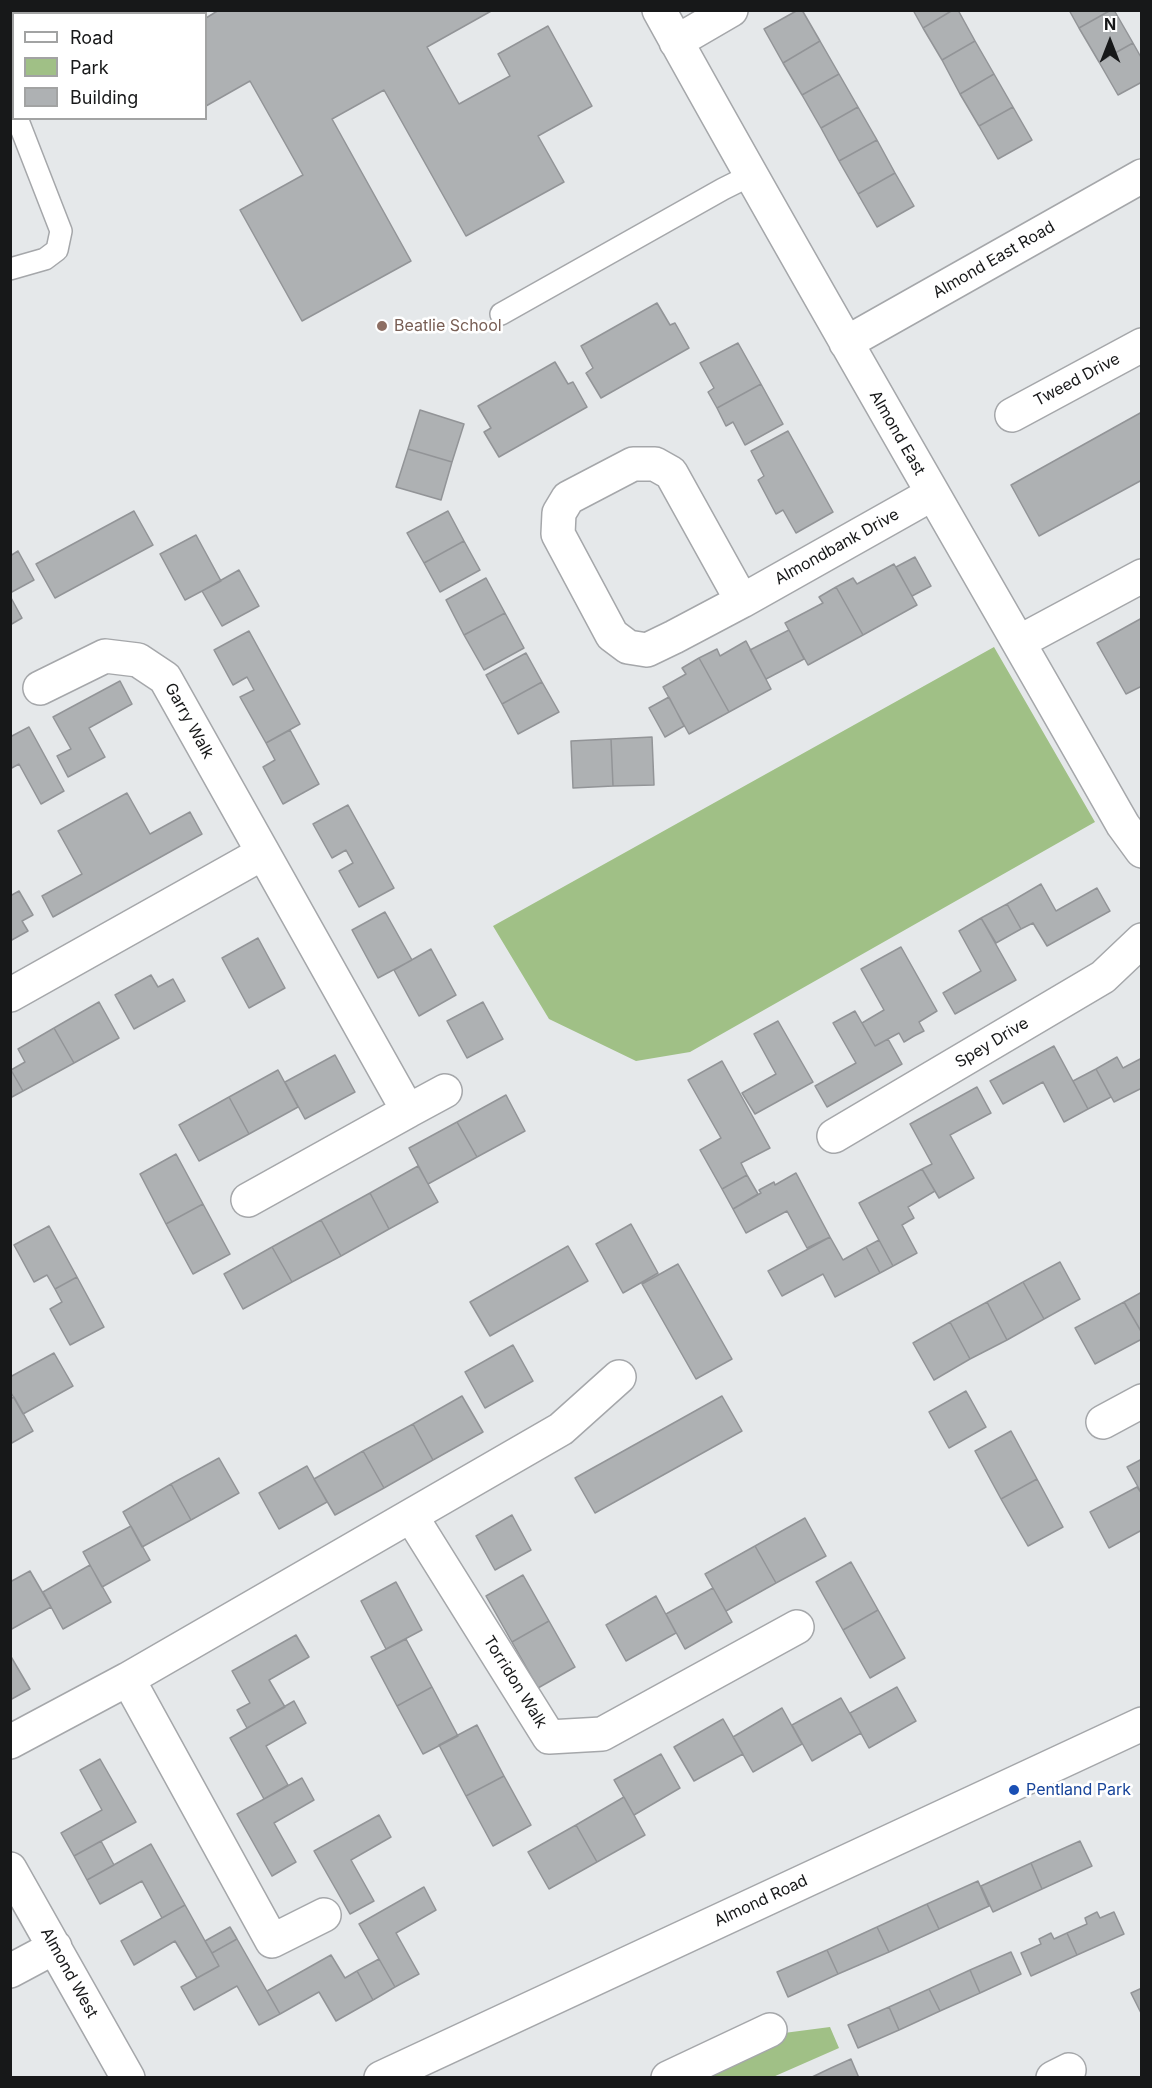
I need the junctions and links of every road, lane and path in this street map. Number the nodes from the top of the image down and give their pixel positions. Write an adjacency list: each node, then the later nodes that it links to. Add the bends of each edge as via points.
1 (659, 10): 3 (street, Almond East)
2 (731, 10): 3 (street)
3 (676, 42): 5 (street, Almond East)
4 (18, 120): 7 (lane, via 61,231 57,250 45,259)
5 (751, 175): 8 (lane); 9 (street, Almond East)
6 (1142, 176): 9 (street, Almond East Road)
7 (10, 269)
8 (501, 314)
9 (846, 343): 12 (street, Almond East)
10 (1142, 345): 11 (street, Tweed Drive)
11 (1012, 416)
12 (932, 494): 14 (street, Almondbank Drive); 15 (street, Almond East)
13 (1142, 576): 15 (street)
14 (742, 601): 14 (street, Almondbank Drive, via 646,650 628,647 612,635 558,534 559,513 568,498 633,464 655,464 671,473)
15 (1019, 642): 17 (street, Almond East, via 1123,825)
16 (40, 688): 18 (street, Garry Walk, via 105,656 138,660 165,678)
17 (1142, 851)
18 (263, 853): 20 (street); 22 (street, Garry Walk)
19 (1142, 940): 23 (street, Spey Drive, via 1103,977)
20 (10, 995)
21 (445, 1091): 22 (street)
22 (408, 1112): 24 (street)
23 (834, 1136)
24 (249, 1200)
25 (620, 1377): 28 (street, via 561,1429)
26 (1142, 1401): 27 (street)
27 (1103, 1422)
28 (411, 1516): 29 (street, Torridon Walk, via 549,1737 602,1734); 30 (street)
29 (797, 1627)
30 (128, 1679): 32 (street); 34 (street, via 272,1941)
31 (1142, 1724): 40 (street, Almond Road)
32 (10, 1742)
33 (10, 1869): 35 (street, Almond West)
34 (324, 1915)
35 (55, 1947): 36 (street); 39 (street, Almond West)
36 (10, 1971)
37 (770, 2030): 38 (street)
38 (678, 2075)
39 (128, 2078)
40 (381, 2078)

